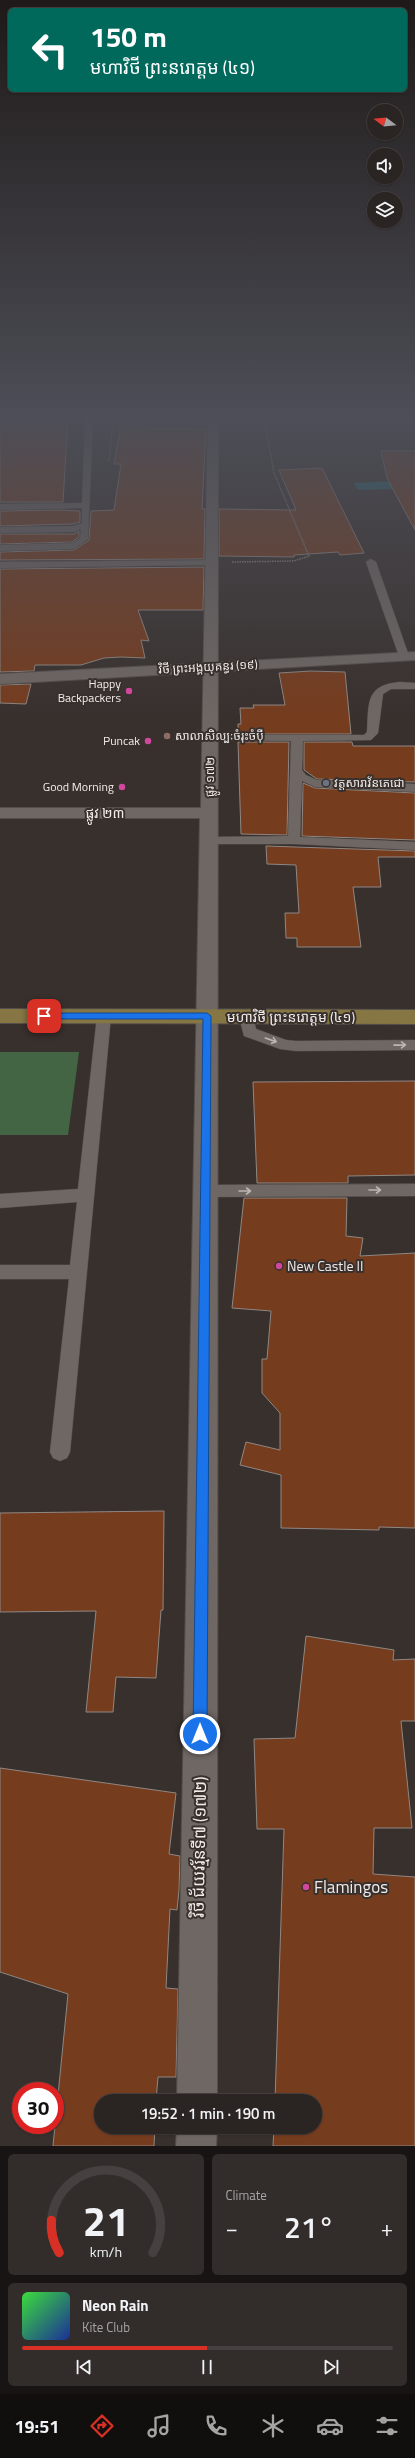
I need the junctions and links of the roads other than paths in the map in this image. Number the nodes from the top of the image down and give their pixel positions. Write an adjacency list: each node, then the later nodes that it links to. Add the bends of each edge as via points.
1 (86, 518): 3 (lane)
2 (213, 518): 6 (street, ផ្លូវ ១៧២)
3 (86, 524): 4 (lane, via 74,529); 5 (lane, via 84,539 74,546)
4 (0, 530)
5 (0, 548)
6 (212, 562): 8 (lane); 10 (street, ផ្លូវ ១៧២)
7 (371, 562): 9 (lane)
8 (0, 565)
9 (410, 656): 10 (street, វិថី ព្រះអង្គយុគន្ធរ (១៩))
10 (211, 667): 11 (street, វិថី ព្រះអង្គយុគន្ធរ (១៩)); 13 (street, ផ្លូវ ១៧២)
11 (0, 679)
12 (415, 686): 14 (lane, via 397,684 382,687 376,693 372,733 367,738)
13 (210, 737): 14 (lane); 18 (street, ផ្លូវ ១៧២)
14 (297, 738): 15 (lane)
15 (296, 770): 16 (lane, via 302,777 315,783); 19 (lane)
16 (415, 788)
17 (0, 813): 18 (street, ផ្លូវ ២៣)
18 (209, 813): 20 (street, ផ្លូវ ១៧២)
19 (294, 840): 20 (lane); 21 (lane)
20 (208, 841): 24 (street, ផ្លូវ ១៧២)
21 (415, 846)
22 (0, 1016): 23 (main road, មហាវិថី ព្រះនរោត្តម (៤១))
23 (104, 1016): 24 (main road, មហាវិថី ព្រះនរោត្តម (៤១)); 30 (lane)
24 (207, 1016): 25 (main road, មហាវិថី ព្រះនរោត្តម (៤១)); 29 (street, វិថី ជ័យវរ្ម័នទី៧ (១៧២))
25 (246, 1017): 26 (main road, មហាវិថី ព្រះនរោត្តម (៤១)); 27 (lane, one-way to 27, via 249,1032 286,1045)
26 (415, 1017)
27 (415, 1045)
28 (415, 1190): 29 (lane, one-way to 28)
29 (206, 1191): 35 (street, វិថី ជ័យវរ្ម័នទី៧ (១៧២))
30 (84, 1195): 31 (lane); 33 (lane)
31 (0, 1201)
32 (0, 1272): 33 (lane)
33 (77, 1272): 34 (lane)
34 (60, 1452)
35 (197, 2094)
36 (196, 2134): 37 (street)
37 (196, 2146)

